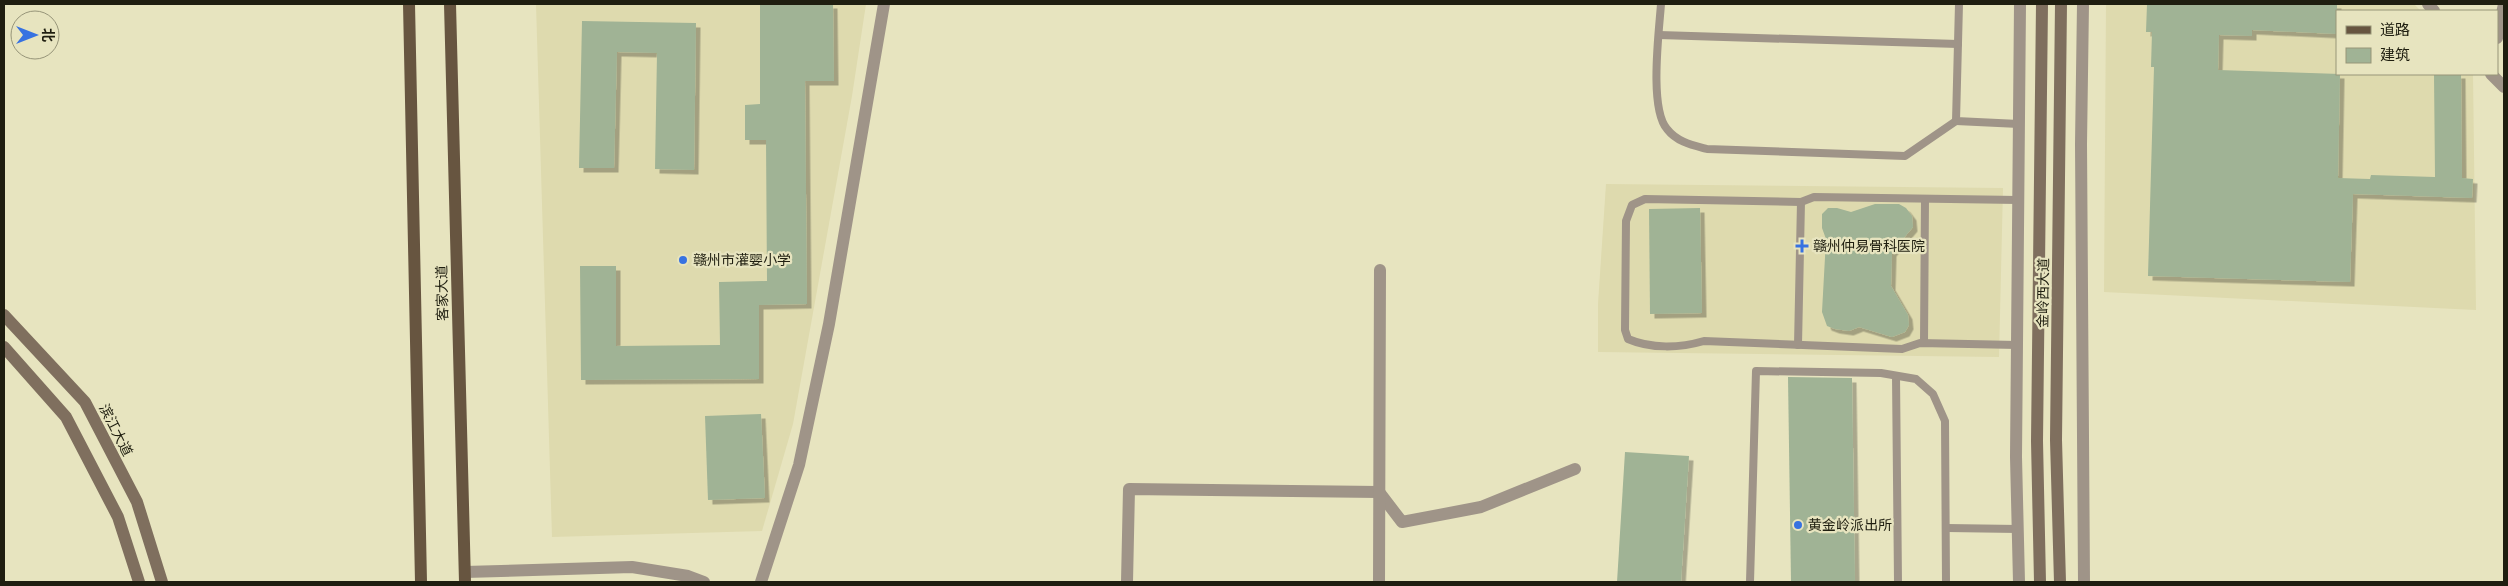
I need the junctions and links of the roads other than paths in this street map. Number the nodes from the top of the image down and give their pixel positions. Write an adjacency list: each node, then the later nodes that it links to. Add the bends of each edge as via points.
1 (409, 4): 35 (main road, 客家大道)
2 (450, 4): 32 (main road, 客家大道)
3 (884, 4): 37 (street, via 819,371 799,465)
4 (1661, 4): 12 (lane)
5 (1960, 4): 13 (lane)
6 (2020, 4): 17 (street)
7 (2042, 4): 44 (main road, 金岭西大道, via 2037,441)
8 (2061, 4): 45 (main road, 金岭西大道, via 2056,440)
9 (2083, 4): 46 (street)
10 (2504, 4): 11 (street)
11 (2498, 33)
12 (1659, 35): 13 (lane); 16 (lane, via 1656,96 1665,128 1681,142 1707,149 1905,156)
13 (1958, 44): 16 (lane)
14 (2492, 75): 15 (street)
15 (2504, 87)
16 (1956, 121): 17 (lane)
17 (2019, 124): 19 (street)
18 (1925, 199): 19 (lane); 20 (lane, via 1814,197); 23 (lane)
19 (2018, 200): 25 (street)
20 (1801, 202): 24 (lane); 24 (lane, via 1645,199 1632,206 1626,221 1625,330 1628,339 1643,346 1689,345 1704,341)
21 (1380, 270): 29 (street)
22 (4, 314): 34 (main road, 滨江大道, via 85,402 136,502)
23 (1924, 343): 24 (lane, via 1902,349); 25 (lane)
24 (1798, 345)
25 (2017, 345): 31 (street)
26 (4, 348): 33 (main road, via 66,417 118,517)
27 (1896, 376): 30 (lane, via 1916,379 1933,394 1945,421); 40 (lane, via 1756,371); 41 (lane)
28 (1575, 469): 29 (street, via 1481,507 1402,522)
29 (1379, 492): 38 (street, via 1128,489); 39 (street)
30 (1947, 528): 31 (lane); 42 (lane)
31 (2018, 529): 43 (street)
32 (465, 577): 36 (street, via 632,567 688,576)
33 (139, 582)
34 (162, 582)
35 (421, 582)
36 (704, 582)
37 (761, 582)
38 (1127, 582)
39 (1379, 582)
40 (1750, 582)
41 (1898, 582)
42 (1946, 582)
43 (2019, 582)
44 (2040, 582)
45 (2060, 582)
46 (2084, 582)

